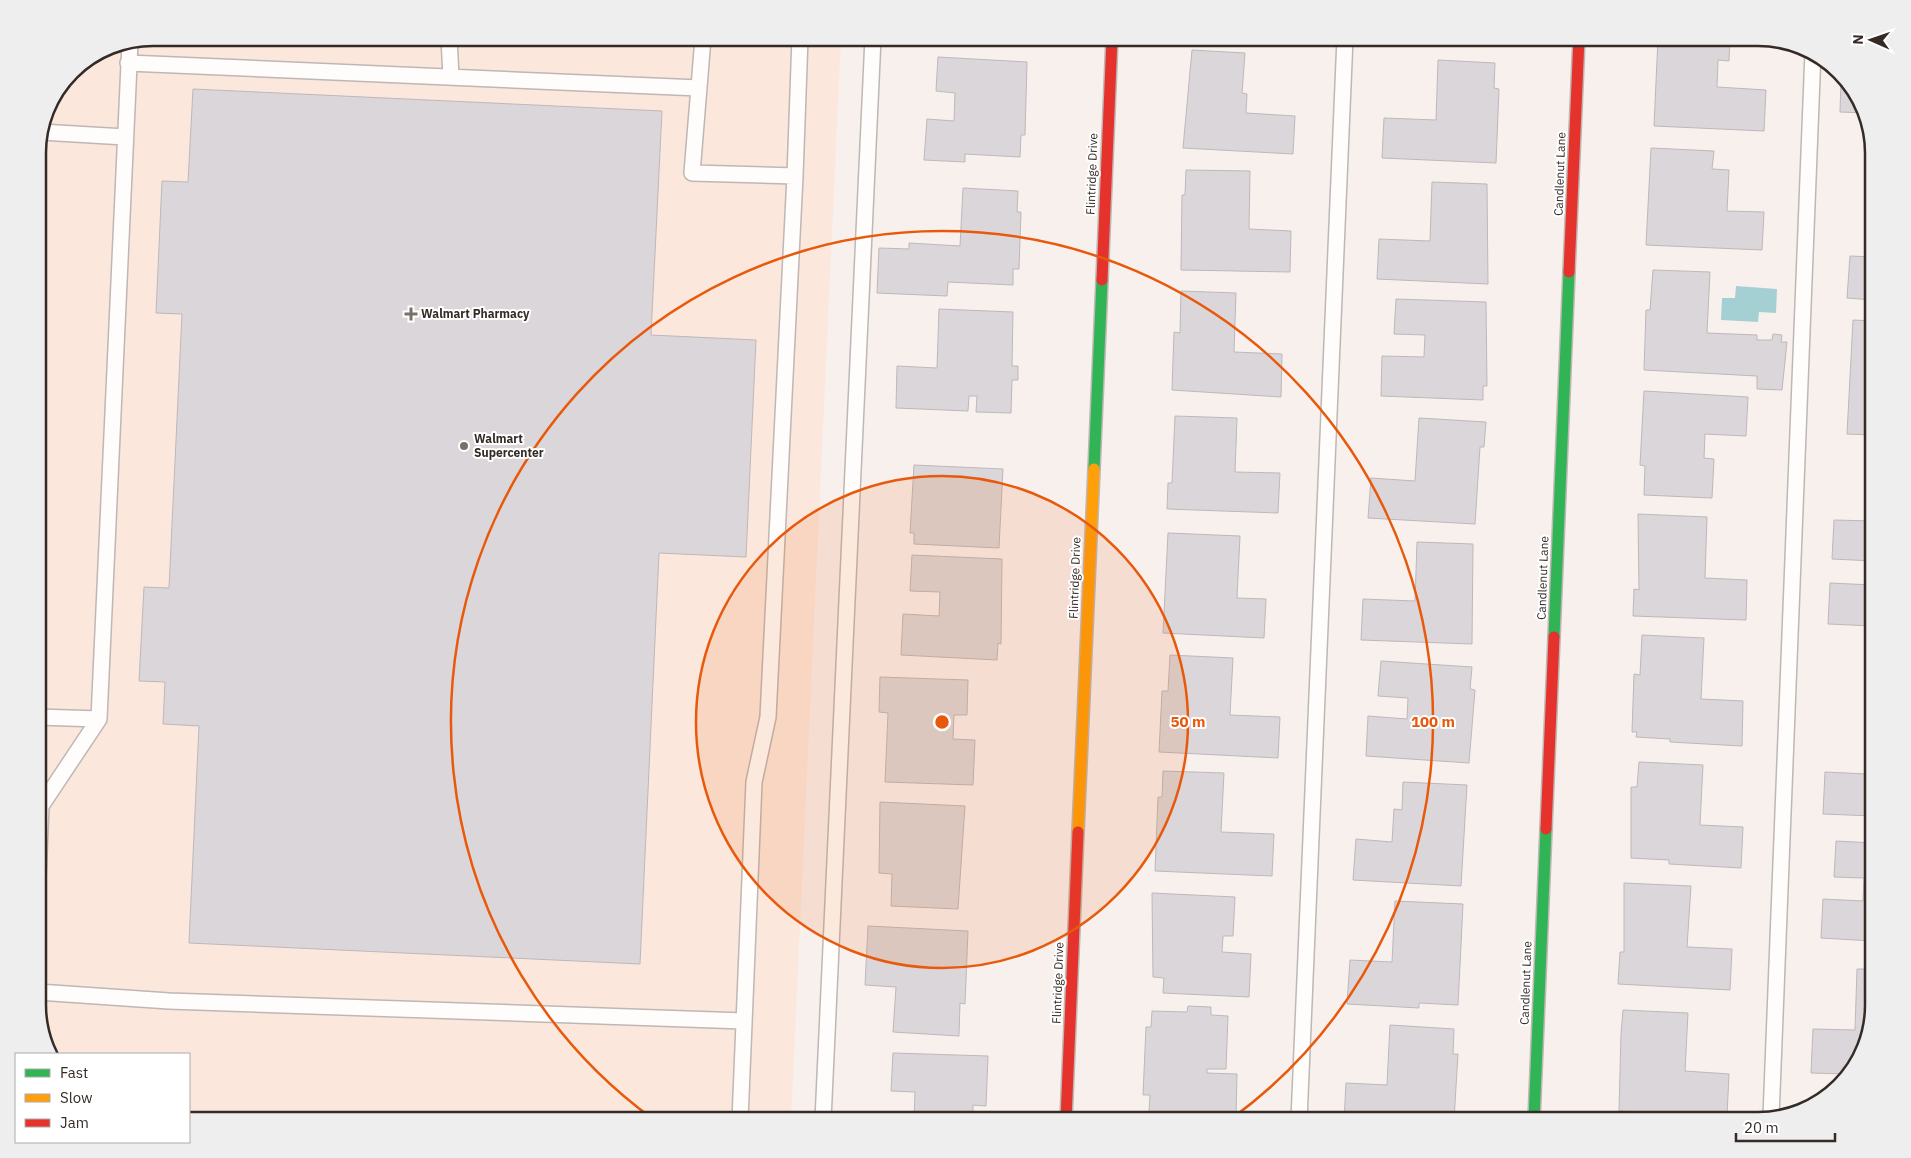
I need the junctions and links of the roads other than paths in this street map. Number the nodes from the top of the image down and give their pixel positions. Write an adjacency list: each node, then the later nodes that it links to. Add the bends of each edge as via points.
1 (449, 46): 11 (lane)
2 (702, 46): 12 (lane)
3 (800, 46): 15 (lane)
4 (873, 46): 23 (lane)
5 (1112, 46): 24 (street, Flintridge Drive)
6 (1345, 46): 25 (lane)
7 (1579, 46): 26 (street, Candlenut Lane)
8 (129, 49): 10 (lane)
9 (1813, 62): 21 (lane)
10 (128, 63): 11 (lane); 14 (lane)
11 (451, 77): 12 (lane)
12 (699, 88): 15 (lane, via 692,172)
13 (48, 132): 14 (lane)
14 (125, 137): 17 (lane)
15 (795, 176): 20 (lane, via 768,717 754,782)
16 (46, 718): 17 (lane)
17 (99, 719): 18 (lane)
18 (46, 798)
19 (46, 993): 20 (lane, via 169,1001)
20 (744, 1021): 22 (lane)
21 (1771, 1111)
22 (740, 1112)
23 (823, 1112)
24 (1066, 1112)
25 (1299, 1112)
26 (1534, 1112)

